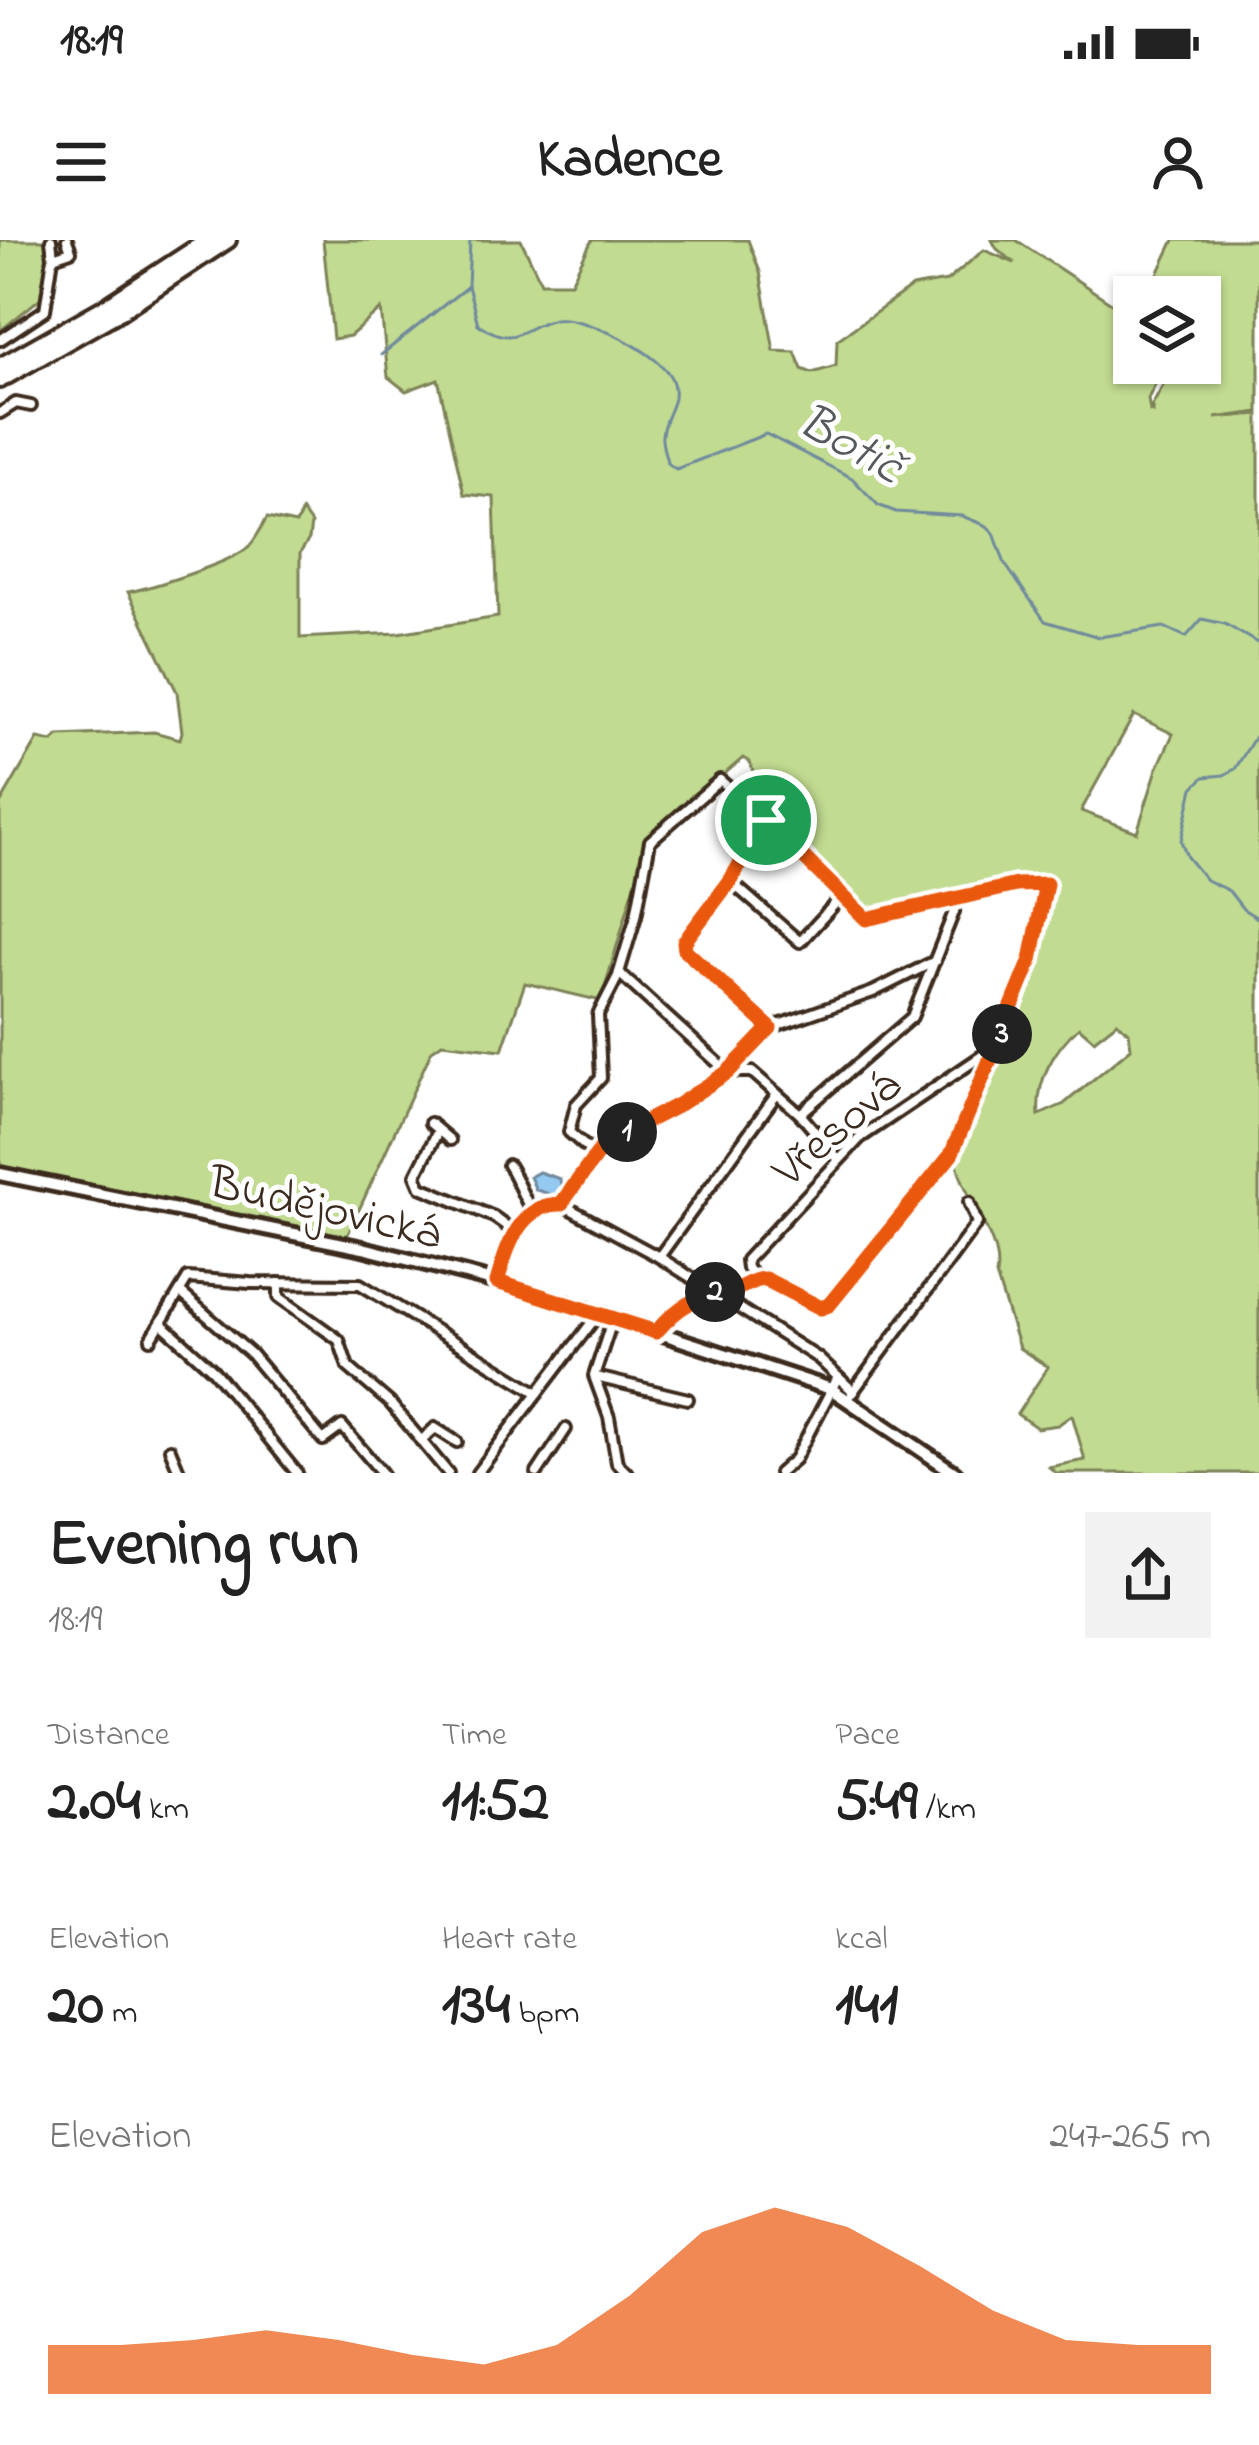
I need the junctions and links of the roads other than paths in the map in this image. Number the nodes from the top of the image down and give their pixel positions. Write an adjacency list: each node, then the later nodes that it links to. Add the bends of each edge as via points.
1 (51, 240): 5 (street)
2 (67, 240): 5 (street, via 67,256)
3 (208, 240): 7 (highway)
4 (228, 240): 8 (highway)
5 (53, 257): 6 (street, via 45,310)
6 (0, 340)
7 (0, 366)
8 (0, 380)
9 (31, 406): 10 (street)
10 (0, 412)
11 (766, 820): 12 (street); 13 (street); 16 (street, via 719,780 650,841)
12 (730, 881): 13 (street, via 800,942); 17 (street, via 685,950)
13 (843, 895): 14 (street, via 866,919)
14 (956, 898): 15 (street); 18 (street, via 1046,884 1031,960)
15 (935, 961): 17 (street); 21 (street, via 912,1017)
16 (619, 973): 19 (street); 25 (street, via 598,1015 601,1078 576,1106 569,1132)
17 (770, 1028): 19 (street)
18 (998, 1045): 26 (street, Vřesová); 34 (street, via 945,1166 829,1305 815,1307)
19 (728, 1072): 20 (street, via 752,1072); 25 (street)
20 (777, 1094): 21 (street); 33 (street)
21 (800, 1114): 26 (street)
22 (430, 1123): 23 (street)
23 (438, 1132): 24 (street); 32 (street, via 416,1175 421,1187)
24 (450, 1139)
25 (595, 1156): 30 (street)
26 (838, 1159): 34 (street, Vřesová, via 746,1260)
27 (508, 1165): 31 (street)
28 (0, 1174): 35 (main road, Budějovická)
29 (969, 1202): 47 (street, via 976,1223)
30 (561, 1204): 31 (street); 33 (street)
31 (533, 1212): 32 (street)
32 (515, 1232): 35 (street)
33 (659, 1257): 38 (street)
34 (756, 1279): 38 (street)
35 (497, 1282): 39 (main road, Budějovická)
36 (279, 1283): 37 (street, via 188,1278); 46 (street, via 360,1284); 50 (street, via 279,1297 339,1340 348,1367)
37 (179, 1292): 41 (street); 56 (street, via 251,1354 323,1440 342,1426)
38 (714, 1292): 42 (street, via 685,1303); 45 (street, via 818,1358)
39 (599, 1313): 40 (main road, Budějovická); 46 (street)
40 (613, 1318): 42 (main road, Budějovická); 44 (street)
41 (161, 1323): 43 (street); 55 (street, via 213,1370)
42 (656, 1332): 45 (main road, Budějovická)
43 (151, 1340)
44 (594, 1376): 48 (street); 53 (street)
45 (834, 1384): 47 (main road, Budějovická); 62 (street, via 795,1459)
46 (538, 1393): 58 (street)
47 (850, 1395): 63 (main road, Budějovická)
48 (688, 1399)
49 (566, 1429): 59 (street)
50 (421, 1441): 51 (street, via 435,1428); 57 (street)
51 (457, 1442)
52 (170, 1450): 54 (street)
53 (618, 1466): 60 (street); 61 (street)
54 (175, 1470)
55 (296, 1473)
56 (382, 1473)
57 (448, 1473)
58 (477, 1473)
59 (537, 1473)
60 (609, 1473)
61 (627, 1473)
62 (779, 1473)
63 (955, 1473)

